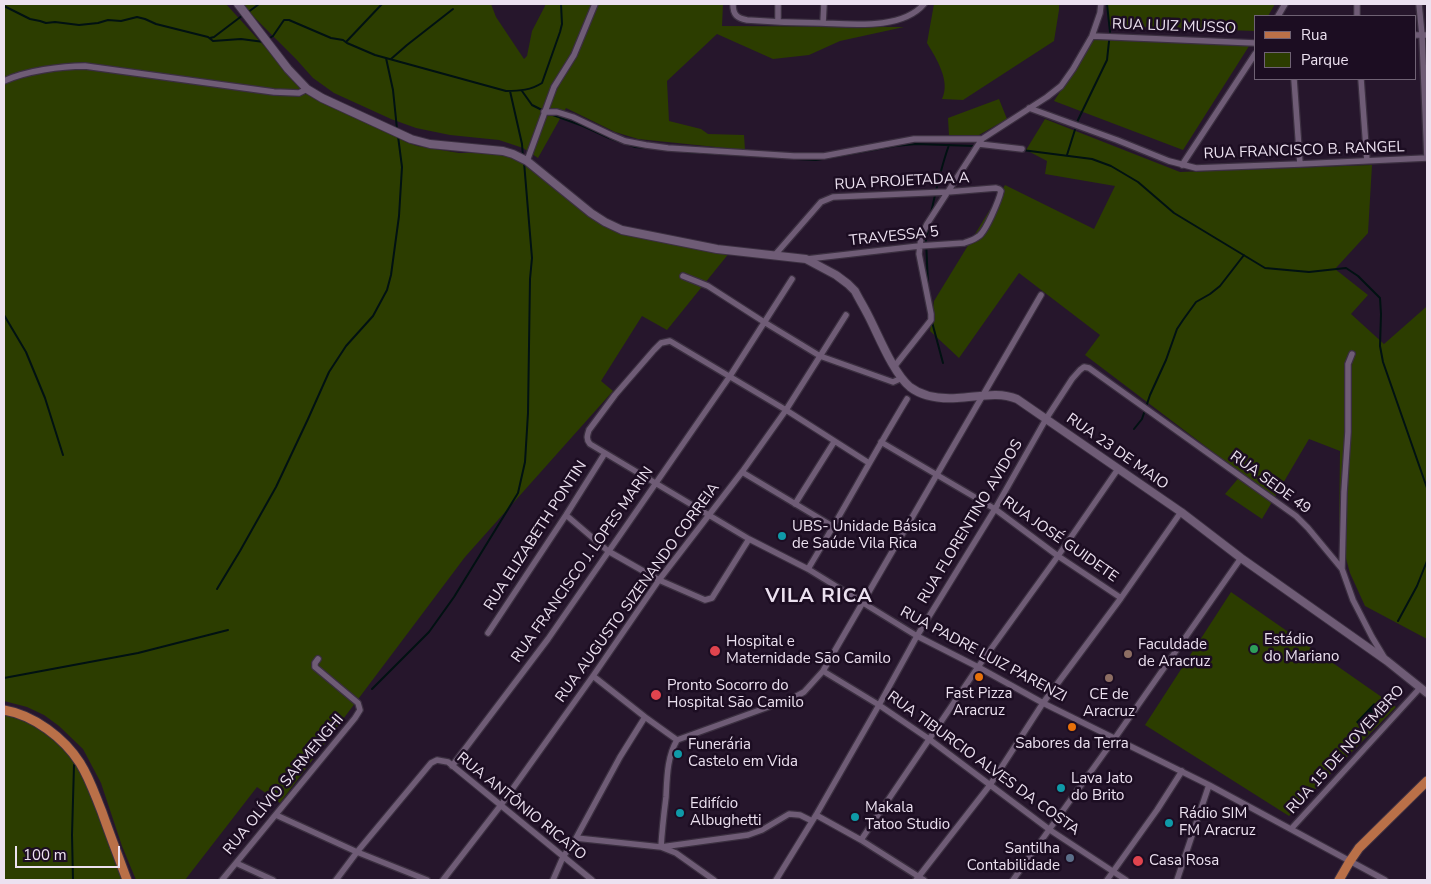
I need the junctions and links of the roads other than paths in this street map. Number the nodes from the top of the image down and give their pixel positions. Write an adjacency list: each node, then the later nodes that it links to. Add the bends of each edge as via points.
1 (595, 4): 22 (street, via 574,55 554,87)
2 (734, 4): 11 (street, via 734,13 740,19)
3 (778, 4): 11 (street)
4 (824, 4): 12 (street)
5 (924, 4): 12 (street, via 908,16 885,22)
6 (1101, 4): 14 (street)
7 (1285, 4): 10 (street)
8 (1419, 4): 13 (street)
9 (240, 6): 20 (street, via 288,69)
10 (1279, 15)
11 (778, 22): 12 (street)
12 (823, 23)
13 (1421, 35): 25 (street)
14 (1092, 36): 15 (street, RUA LUIZ MUSSO); 21 (street, via 1061,86)
15 (1254, 44)
16 (1254, 56): 29 (street)
17 (1294, 80): 28 (street)
18 (1361, 80): 27 (street)
19 (4, 81): 20 (street, via 22,75 85,66 274,92 299,92)
20 (307, 88): 26 (street, via 411,140 503,151)
21 (1029, 108): 23 (street); 29 (street, RUA FRANCISCO B. RANGEL)
22 (544, 112): 23 (street, via 574,117 625,141 668,148 824,156 914,139); 26 (street)
23 (980, 142): 24 (street); 30 (street)
24 (1022, 149)
25 (1427, 158): 27 (street, RUA FRANCISCO B. RANGEL)
26 (527, 161): 33 (street, via 591,213 622,230 717,249)
27 (1367, 161): 28 (street, RUA FRANCISCO B. RANGEL)
28 (1300, 164): 29 (street, RUA FRANCISCO B. RANGEL, via 1196,168)
29 (1182, 165)
30 (947, 192): 31 (street, RUA PROJETADA A, via 999,189 1000,198); 32 (street, via 927,224); 33 (street, RUA PROJETADA A, via 827,199)
31 (982, 233): 32 (street, TRAVESSA 5, via 964,243)
32 (919, 246): 34 (street, TRAVESSA 5); 42 (street, via 930,322)
33 (774, 256): 34 (street)
34 (806, 259): 42 (street, RUA 23 DE MAIO, via 836,274 854,291)
35 (683, 276): 39 (street, via 708,286)
36 (792, 279): 39 (street, RUA FRANCISCO J. LOPES MARIN)
37 (1041, 295): 46 (street)
38 (846, 315): 41 (street, RUA AUGUSTO SIZENANDO CORREIA)
39 (764, 322): 41 (street); 44 (street, RUA FRANCISCO J. LOPES MARIN)
40 (1352, 354): 68 (street, via 1348,364)
41 (820, 356): 45 (street, via 893,382); 48 (street, RUA AUGUSTO SIZENANDO CORREIA)
42 (894, 367): 45 (street, RUA 23 DE MAIO)
43 (1090, 368): 49 (street, RUA FLORENTINO AVIDOS, via 1080,370); 68 (street, RUA SEDE 49, via 1296,516)
44 (730, 376): 48 (street); 52 (street, RUA PADRE LUIZ PARENZI, via 670,342 661,343 589,430 587,441); 57 (street, RUA FRANCISCO J. LOPES MARIN)
45 (902, 378): 46 (street, RUA 23 DE MAIO, via 915,390 934,397 953,399)
46 (984, 395): 49 (street, RUA 23 DE MAIO, via 1009,396); 56 (street)
47 (907, 399): 51 (street)
48 (786, 410): 50 (street); 55 (street, RUA AUGUSTO SIZENANDO CORREIA)
49 (1046, 419): 54 (street, RUA 23 DE MAIO); 59 (street, RUA FLORENTINO AVIDOS)
50 (834, 442): 53 (street); 58 (street)
51 (881, 442): 53 (street); 56 (street, RUA JOSÉ GUIDETE)
52 (605, 453): 57 (street, RUA PADRE LUIZ PARENZI); 61 (street, RUA ELIZABETH PONTIN)
53 (869, 463): 63 (street)
54 (1118, 469): 60 (street, RUA 23 DE MAIO); 66 (street)
55 (742, 472): 58 (street); 62 (street, RUA AUGUSTO SIZENANDO CORREIA)
56 (937, 475): 59 (street, RUA JOSÉ GUIDETE); 72 (street)
57 (656, 484): 62 (street, RUA PADRE LUIZ PARENZI); 65 (street, RUA FRANCISCO J. LOPES MARIN)
58 (795, 504): 63 (street)
59 (995, 509): 66 (street, RUA JOSÉ GUIDETE); 74 (street, RUA FLORENTINO AVIDOS)
60 (1181, 512): 67 (street, RUA 23 DE MAIO); 71 (street)
61 (566, 515): 65 (street); 73 (street, RUA ELIZABETH PONTIN)
62 (709, 515): 64 (street, RUA PADRE LUIZ PARENZI); 70 (street, RUA AUGUSTO SIZENANDO CORREIA)
63 (834, 527): 69 (street)
64 (749, 539): 69 (street, RUA PADRE LUIZ PARENZI); 70 (street, via 712,598 705,600)
65 (608, 551): 70 (street); 89 (street, RUA FRANCISCO J. LOPES MARIN, via 548,639)
66 (1058, 556): 71 (street, RUA JOSÉ GUIDETE); 77 (street)
67 (1241, 558): 76 (street, RUA 23 DE MAIO); 86 (street)
68 (1342, 569): 76 (street, RUA SEDE 49, via 1372,638)
69 (808, 570): 72 (street, RUA PADRE LUIZ PARENZI)
70 (659, 580): 79 (street, RUA AUGUSTO SIZENANDO CORREIA)
71 (1121, 598): 82 (street)
72 (862, 603): 74 (street, RUA PADRE LUIZ PARENZI); 78 (street)
73 (488, 633)
74 (917, 636): 77 (street, RUA PADRE LUIZ PARENZI); 83 (street, RUA FLORENTINO AVIDOS)
75 (318, 659): 95 (street, RUA OLÍVIO SARMENGHI, via 315,668 358,703 360,710)
76 (1387, 661): 80 (street, RUA 23 DE MAIO)
77 (978, 667): 82 (street, RUA PADRE LUIZ PARENZI); 87 (street)
78 (823, 671): 83 (street, RUA TIBURCIO ALVES DA COSTA); 88 (street, via 804,692 793,698)
79 (593, 676): 85 (street); 94 (street, RUA AUGUSTO SIZENANDO CORREIA)
80 (1420, 688): 81 (street, RUA 23 DE MAIO); 98 (street, RUA 15 DE NOVEMBRO)
81 (1427, 693)
82 (1044, 703): 86 (street, RUA PADRE LUIZ PARENZI); 93 (street)
83 (880, 705): 87 (street, RUA TIBURCIO ALVES DA COSTA); 96 (street, RUA FLORENTINO AVIDOS)
84 (4, 710): 109 (main road, via 25,716 47,729 80,763)
85 (645, 718): 88 (street); 100 (street)
86 (1115, 738): 90 (street, RUA PADRE LUIZ PARENZI); 99 (street)
87 (929, 739): 93 (street, RUA TIBURCIO ALVES DA COSTA); 101 (street)
88 (677, 740): 102 (street, via 670,757)
89 (452, 766): 94 (street, RUA ANTÔNIO RICATO); 103 (street, RUA ANTÔNIO RICATO, via 437,760 431,763)
90 (1182, 771): 92 (street, RUA PADRE LUIZ PARENZI); 107 (street)
91 (1427, 781): 105 (main road, via 1359,848)
92 (1209, 785): 98 (street, RUA PADRE LUIZ PARENZI); 122 (street)
93 (990, 786): 99 (street, RUA TIBURCIO ALVES DA COSTA); 108 (street)
94 (501, 805): 104 (street, RUA ANTÔNIO RICATO); 114 (street, RUA AUGUSTO SIZENANDO CORREIA)
95 (276, 815): 103 (street); 106 (street, RUA OLÍVIO SARMENGHI)
96 (816, 815): 97 (street, RUA FLORENTINO AVIDOS); 101 (street)
97 (812, 821): 102 (street, via 789,814 748,835); 118 (street, RUA FLORENTINO AVIDOS)
98 (1291, 829): 105 (street, RUA PADRE LUIZ PARENZI)
99 (1050, 830): 107 (street, RUA TIBURCIO ALVES DA COSTA); 119 (street)
100 (576, 838): 102 (street); 104 (street)
101 (861, 840): 108 (street)
102 (661, 847): 117 (street, via 676,853)
103 (357, 852): 112 (street); 113 (street)
104 (563, 856): 115 (street); 116 (street, RUA ANTÔNIO RICATO)
105 (1350, 861): 123 (main road); 124 (street, RUA PADRE LUIZ PARENZI)
106 (236, 863): 110 (street, RUA OLÍVIO SARMENGHI); 111 (street)
107 (1114, 871): 120 (street); 121 (street, RUA TIBURCIO ALVES DA COSTA)
108 (920, 879)
109 (127, 880)
110 (222, 880)
111 (273, 880)
112 (336, 880)
113 (428, 880)
114 (443, 880)
115 (553, 880)
116 (592, 880)
117 (714, 880)
118 (776, 880)
119 (1013, 880)
120 (1107, 880)
121 (1126, 880)
122 (1177, 880)
123 (1339, 880)
124 (1385, 880)

